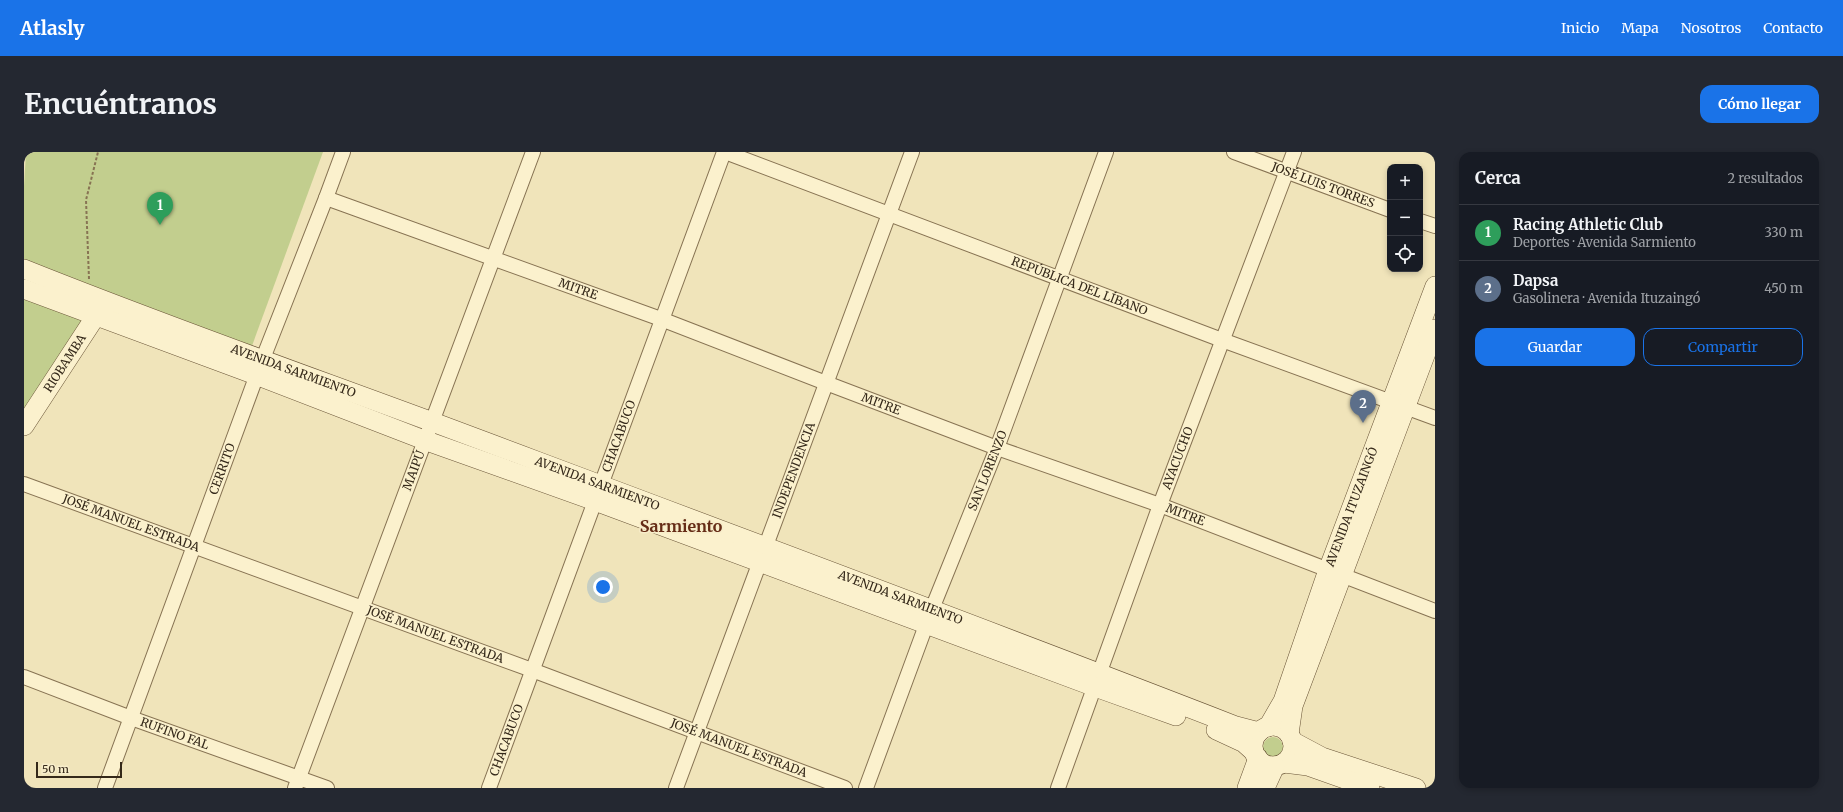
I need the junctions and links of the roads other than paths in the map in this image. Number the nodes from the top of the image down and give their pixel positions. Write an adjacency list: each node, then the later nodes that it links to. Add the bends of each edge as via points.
1 (343, 152): 9 (street, CERRITO)
2 (533, 152): 14 (street, MAIPÚ)
3 (725, 152): 11 (street, REPÚBLICA DEL LÍBANO); 20 (street, CHACABUCO)
4 (912, 152): 11 (street, INDEPENDENCIA)
5 (1106, 152): 16 (street, SAN LORENZO)
6 (1234, 152): 8 (street, JOSÉ LUIS TORRES)
7 (1294, 152): 8 (street, AYACUCHO)
8 (1287, 172): 10 (street, JOSÉ LUIS TORRES); 22 (street, AYACUCHO)
9 (326, 198): 14 (street, MITRE); 23 (street, CERRITO)
10 (1387, 209)
11 (890, 214): 16 (street, REPÚBLICA DEL LÍBANO); 24 (street, INDEPENDENCIA)
12 (1423, 222): 13 (street)
13 (1435, 226)
14 (494, 259): 20 (street, MITRE); 27 (street, MAIPÚ)
15 (24, 268): 19 (main road, AVENIDA SARMIENTO)
16 (1060, 278): 22 (street, REPÚBLICA DEL LÍBANO); 30 (street, SAN LORENZO)
17 (1435, 286): 25 (main road, AVENIDA ITUZAINGÓ)
18 (24, 289): 19 (main road, AVENIDA SARMIENTO)
19 (88, 302): 23 (main road, AVENIDA SARMIENTO); 28 (main road, RIOBAMBA)
20 (661, 319): 24 (street, MITRE); 32 (street, CHACABUCO)
21 (1435, 330): 25 (main road, AVENIDA ITUZAINGÓ)
22 (1222, 340): 25 (street, REPÚBLICA DEL LÍBANO); 33 (street, AYACUCHO)
23 (259, 368): 27 (main road, AVENIDA SARMIENTO); 29 (main road, AVENIDA SARMIENTO); 34 (street, CERRITO)
24 (826, 383): 30 (street, MITRE); 35 (street, INDEPENDENCIA)
25 (1399, 404): 26 (street, REPÚBLICA DEL LÍBANO); 36 (main road, AVENIDA ITUZAINGÓ)
26 (1435, 418)
27 (432, 422): 29 (street, MAIPÚ); 32 (main road, AVENIDA SARMIENTO)
28 (24, 426)
29 (424, 440): 32 (main road, AVENIDA SARMIENTO); 37 (street, MAIPÚ)
30 (997, 448): 33 (street, MITRE); 39 (street, SAN LORENZO)
31 (24, 484): 34 (street, JOSÉ MANUEL ESTRADA)
32 (598, 493): 35 (main road, AVENIDA SARMIENTO); 40 (street, CHACABUCO)
33 (1160, 505): 36 (street, MITRE); 42 (street, AYACUCHO)
34 (193, 547): 37 (street, JOSÉ MANUEL ESTRADA); 43 (street, CERRITO)
35 (763, 554): 39 (main road, AVENIDA SARMIENTO); 45 (street, INDEPENDENCIA)
36 (1336, 573): 38 (street, MITRE); 44 (main road, AVENIDA ITUZAINGÓ, via 1284,701); 46 (main road, AVENIDA ITUZAINGÓ, via 1293,706)
37 (361, 608): 40 (street, JOSÉ MANUEL ESTRADA); 49 (street, MAIPÚ)
38 (1435, 611)
39 (930, 616): 42 (main road, AVENIDA SARMIENTO); 55 (street, SAN LORENZO)
40 (532, 670): 45 (street, JOSÉ MANUEL ESTRADA); 52 (street, CHACABUCO)
41 (24, 677): 43 (street, RUFINO FAL)
42 (1097, 680): 44 (main road, AVENIDA SARMIENTO, via 1236,726); 47 (main road, AVENIDA SARMIENTO, via 1228,734 1244,743); 56 (street, AYACUCHO)
43 (131, 718): 49 (street, RUFINO FAL); 50 (street, CERRITO)
44 (1264, 729): 46 (main road, via 1280,727); 47 (main road, via 1254,741)
45 (696, 732): 53 (street, INDEPENDENCIA); 54 (street, JOSÉ MANUEL ESTRADA)
46 (1291, 738): 48 (main road, via 1292,753); 60 (main road, via 1322,757)
47 (1256, 755): 48 (main road, via 1269,765); 57 (main road)
48 (1280, 764): 58 (main road); 59 (main road, via 1308,766)
49 (297, 783): 51 (street, RUFINO FAL)
50 (105, 788)
51 (327, 788)
52 (489, 788)
53 (676, 788)
54 (845, 788)
55 (866, 788)
56 (1058, 788)
57 (1247, 788)
58 (1265, 788)
59 (1370, 788)
60 (1416, 788)

